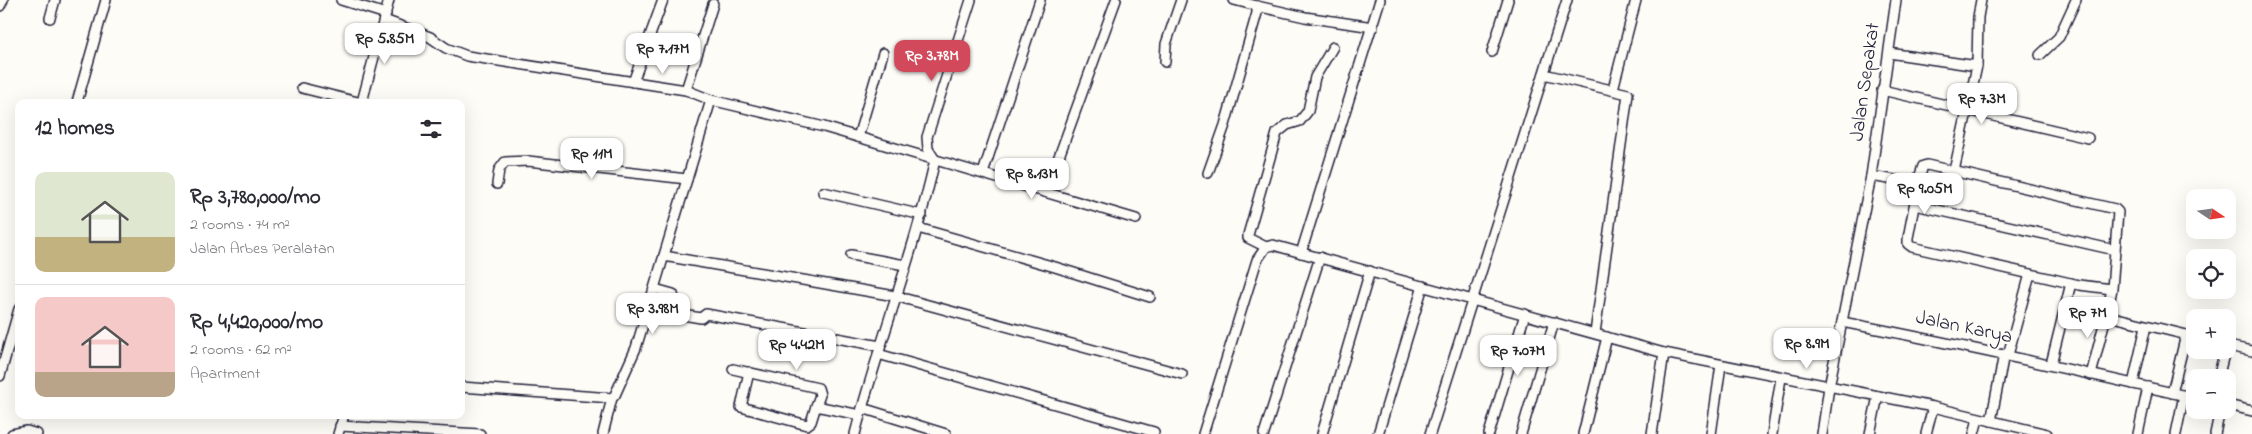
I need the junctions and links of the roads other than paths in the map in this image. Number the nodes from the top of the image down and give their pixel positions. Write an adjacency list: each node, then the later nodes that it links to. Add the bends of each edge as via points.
1 (2, 0): 20 (street)
2 (55, 0): 23 (street)
3 (106, 0): 38 (street)
4 (341, 0): 22 (street)
5 (389, 0): 22 (street)
6 (663, 0): 33 (street)
7 (971, 0): 45 (street, via 926,138)
8 (1040, 0): 48 (street)
9 (1116, 0): 54 (street)
10 (1181, 0): 30 (street, via 1166,44)
11 (1234, 0): 21 (street)
12 (1380, 0): 24 (street)
13 (1508, 0): 26 (street)
14 (1567, 0): 32 (street)
15 (1636, 0): 35 (street)
16 (1896, 0): 28 (street, Jalan Sepakat)
17 (1981, 0): 31 (street)
18 (2076, 0): 29 (street, via 2060,38)
19 (713, 4): 36 (street)
20 (0, 6)
21 (1257, 6): 24 (street); 47 (street)
22 (385, 17): 33 (street, via 467,56); 40 (street)
23 (50, 18)
24 (1373, 27): 61 (street)
25 (1333, 48): 59 (street, via 1315,77 1308,111 1300,121 1287,125 1277,134 1248,235)
26 (1492, 52)
27 (883, 53): 43 (street)
28 (1889, 53): 31 (street); 37 (street, Jalan Sepakat)
29 (2040, 55)
30 (1165, 62)
31 (1977, 66): 42 (street)
32 (1544, 74): 35 (street); 74 (street)
33 (633, 82): 36 (street)
34 (302, 88): 39 (street)
35 (1613, 89): 81 (street, via 1628,94)
36 (686, 90): 41 (street)
37 (1882, 90): 42 (street); 49 (street, Jalan Sepakat)
38 (78, 99)
39 (346, 99)
40 (363, 99)
41 (711, 100): 43 (street); 50 (street)
42 (1967, 109): 44 (street); 46 (street)
43 (858, 137): 45 (street)
44 (2088, 138)
45 (935, 160): 48 (street); 56 (street)
46 (1954, 171): 52 (street, via 1924,166); 60 (street, via 2115,209 2118,212)
47 (1208, 173)
48 (982, 174): 54 (street)
49 (1871, 176): 52 (street); 78 (street, Jalan Sepakat)
50 (687, 179): 51 (street, via 528,161 505,162 499,170); 63 (street)
51 (497, 184)
52 (1918, 184): 55 (street)
53 (823, 192): 56 (street)
54 (1046, 192): 57 (street)
55 (1915, 205): 60 (street); 67 (street, via 1908,244)
56 (922, 215): 58 (street)
57 (1136, 219)
58 (918, 228): 65 (street); 73 (street)
59 (1266, 247): 61 (street, via 1273,245); 122 (street, via 1257,260)
60 (2115, 250): 71 (street)
61 (1301, 253): 64 (street)
62 (851, 255): 65 (street)
63 (664, 256): 70 (street); 72 (street)
64 (1320, 257): 66 (street); 123 (street)
65 (905, 265): 72 (street)
66 (1370, 271): 69 (street); 124 (street)
67 (2030, 274): 68 (street); 89 (street)
68 (2071, 283): 71 (street); 90 (street)
69 (1424, 286): 74 (street); 125 (street)
70 (654, 288): 86 (street, via 673,294 683,315 701,318 706,314); 105 (street, via 636,348)
71 (2112, 289): 76 (street)
72 (895, 296): 86 (street); 94 (street)
73 (1150, 297)
74 (1473, 299): 75 (street); 126 (street)
75 (1525, 314): 77 (street); 127 (street)
76 (2109, 316): 80 (street); 95 (street, via 2105,320)
77 (1554, 322): 81 (street); 128 (street)
78 (1842, 322): 89 (street, Jalan Karya); 100 (street, Jalan Sepakat)
79 (15, 323): 96 (street)
80 (2146, 326): 82 (street); 98 (street)
81 (1596, 333): 83 (street)
82 (2186, 335)
83 (1607, 337): 88 (street); 129 (street)
84 (2236, 347): 87 (street)
85 (2186, 348): 102 (street)
86 (879, 350): 110 (street); 115 (street)
87 (2252, 350)
88 (1664, 353): 91 (street); 130 (street)
89 (2006, 355): 90 (street, Jalan Karya); 113 (street)
90 (2051, 364): 95 (street, Jalan Karya)
91 (1721, 365): 97 (street); 131 (street)
92 (733, 369): 93 (street)
93 (749, 372): 106 (street, via 818,388 820,394); 106 (street, via 741,407 807,425)
94 (1182, 374)
95 (2091, 375): 98 (street, Jalan Karya)
96 (0, 376)
97 (1781, 378): 100 (street); 132 (street)
98 (2133, 384): 101 (street, Jalan Karya)
99 (465, 386): 105 (street)
100 (1829, 386): 104 (street); 133 (street, Jalan Sepakat)
101 (2148, 387): 102 (street, Jalan Karya); 138 (street)
102 (2172, 392): 103 (street, Jalan Karya)
103 (2184, 395): 139 (street)
104 (1878, 396): 107 (street); 134 (street)
105 (612, 398): 119 (street)
106 (816, 406): 110 (street)
107 (1933, 407): 111 (street); 135 (street)
108 (2236, 407): 109 (street)
109 (2252, 411)
110 (861, 412): 120 (street); 121 (street)
111 (1978, 419): 113 (street); 136 (street)
112 (2218, 419): 140 (street)
113 (1990, 421): 137 (street)
114 (339, 430): 118 (street)
115 (1154, 432)
116 (12, 434): 117 (street, via 26,431)
117 (37, 434)
118 (480, 434)
119 (603, 434)
120 (855, 434)
121 (946, 434)
122 (1204, 434)
123 (1264, 434)
124 (1322, 434)
125 (1378, 434)
126 (1430, 434)
127 (1489, 434)
128 (1521, 434)
129 (1583, 434)
130 (1652, 434)
131 (1711, 434)
132 (1772, 434)
133 (1822, 434)
134 (1870, 434)
135 (1926, 434)
136 (1974, 434)
137 (2047, 434)
138 (2138, 434)
139 (2176, 434)
140 (2215, 434)

